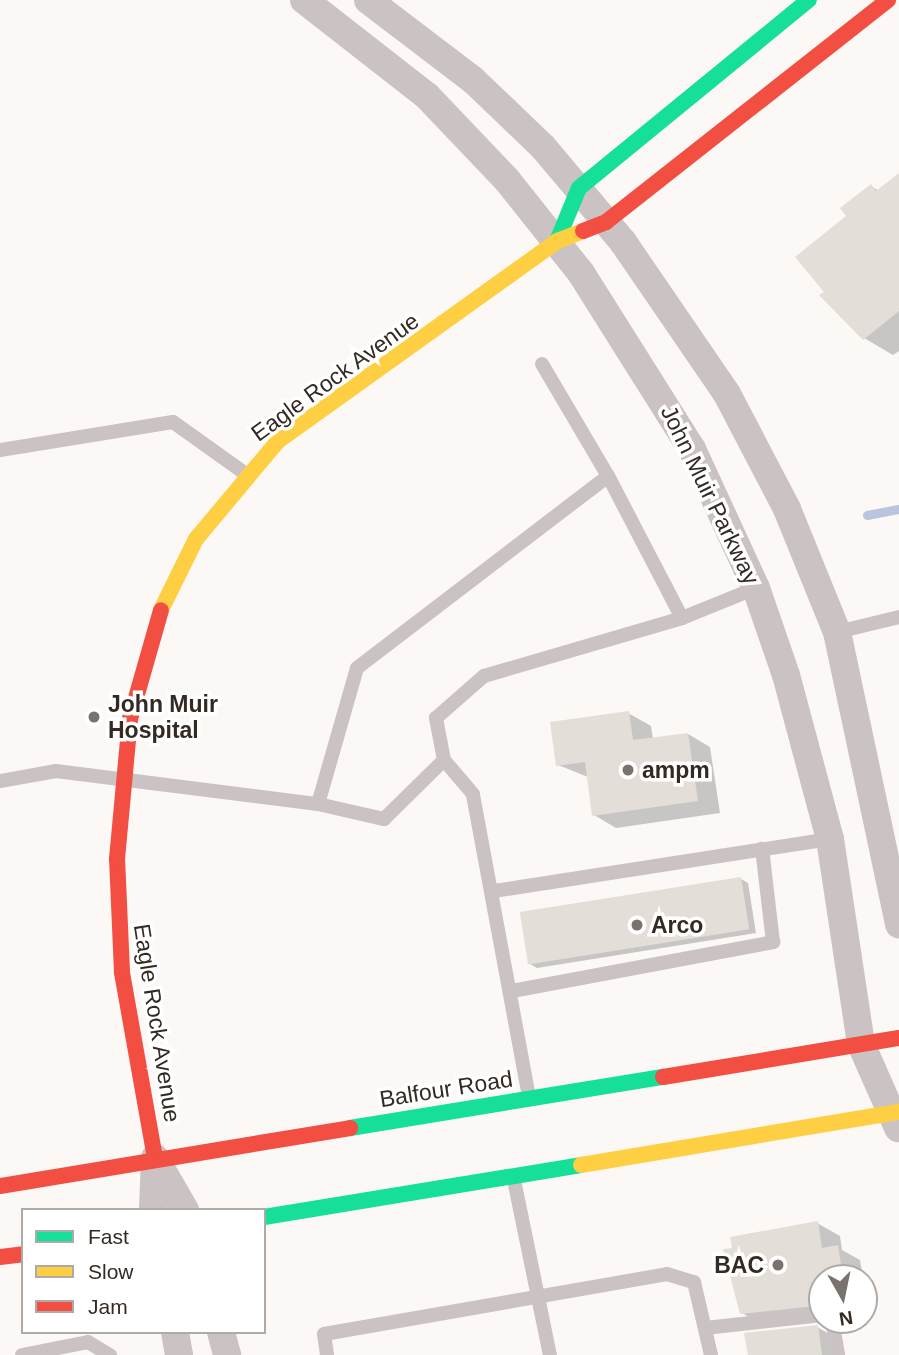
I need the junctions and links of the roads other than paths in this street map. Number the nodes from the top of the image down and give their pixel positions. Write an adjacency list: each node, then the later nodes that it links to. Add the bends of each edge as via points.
1 (304, 0): 7 (street, John Muir Parkway, via 427,96)
2 (368, 0): 5 (street, via 473,80)
3 (809, 0): 5 (street)
4 (888, 0): 6 (street, Eagle Rock Avenue)
5 (579, 188): 6 (street); 7 (street)
6 (606, 222): 7 (street, Eagle Rock Avenue); 15 (street, via 701,354 757,448 818,575)
7 (557, 241): 10 (street, Eagle Rock Avenue, via 287,435); 12 (street, John Muir Parkway, via 652,377)
8 (541, 364): 11 (lane)
9 (0, 450): 10 (lane, via 173,422)
10 (246, 474): 17 (street, Eagle Rock Avenue, via 197,539 154,623)
11 (608, 476): 14 (lane); 19 (lane, via 357,667)
12 (756, 588): 14 (lane); 20 (street, John Muir Parkway)
13 (899, 617): 15 (lane)
14 (681, 618): 16 (lane, via 484,677 436,718)
15 (837, 632): 23 (street)
16 (444, 760): 19 (lane, via 384,819); 22 (lane, via 473,794)
17 (122, 778): 18 (lane, via 56,771); 19 (lane); 29 (street, Eagle Rock Avenue, via 117,859 122,972)
18 (0, 781)
19 (318, 804)
20 (830, 839): 21 (lane); 26 (street, John Muir Parkway)
21 (762, 849): 22 (lane); 24 (lane, via 774,942)
22 (494, 891): 24 (lane)
23 (899, 924)
24 (512, 991): 27 (lane)
25 (899, 1038): 26 (street, Balfour Road)
26 (861, 1044): 27 (street, Balfour Road); 28 (street, John Muir Parkway)
27 (529, 1099): 29 (street, Balfour Road)
28 (898, 1113): 30 (street)
29 (155, 1158): 31 (street, Balfour Road); 32 (street); 33 (street)
30 (514, 1180): 34 (street); 37 (lane)
31 (0, 1186)
32 (153, 1208)
33 (184, 1208)
34 (266, 1217)
35 (21, 1254): 36 (street)
36 (0, 1257)
37 (537, 1299): 39 (lane, via 667,1274 694,1282); 47 (lane, via 324,1334); 48 (lane)
38 (808, 1317): 39 (lane)
39 (705, 1328): 49 (lane)
40 (175, 1334): 45 (street)
41 (222, 1334): 46 (street)
42 (834, 1334): 50 (lane)
43 (22, 1355): 44 (lane, via 88,1342)
44 (110, 1355)
45 (179, 1355)
46 (227, 1355)
47 (327, 1355)
48 (550, 1355)
49 (711, 1355)
50 (838, 1355)

